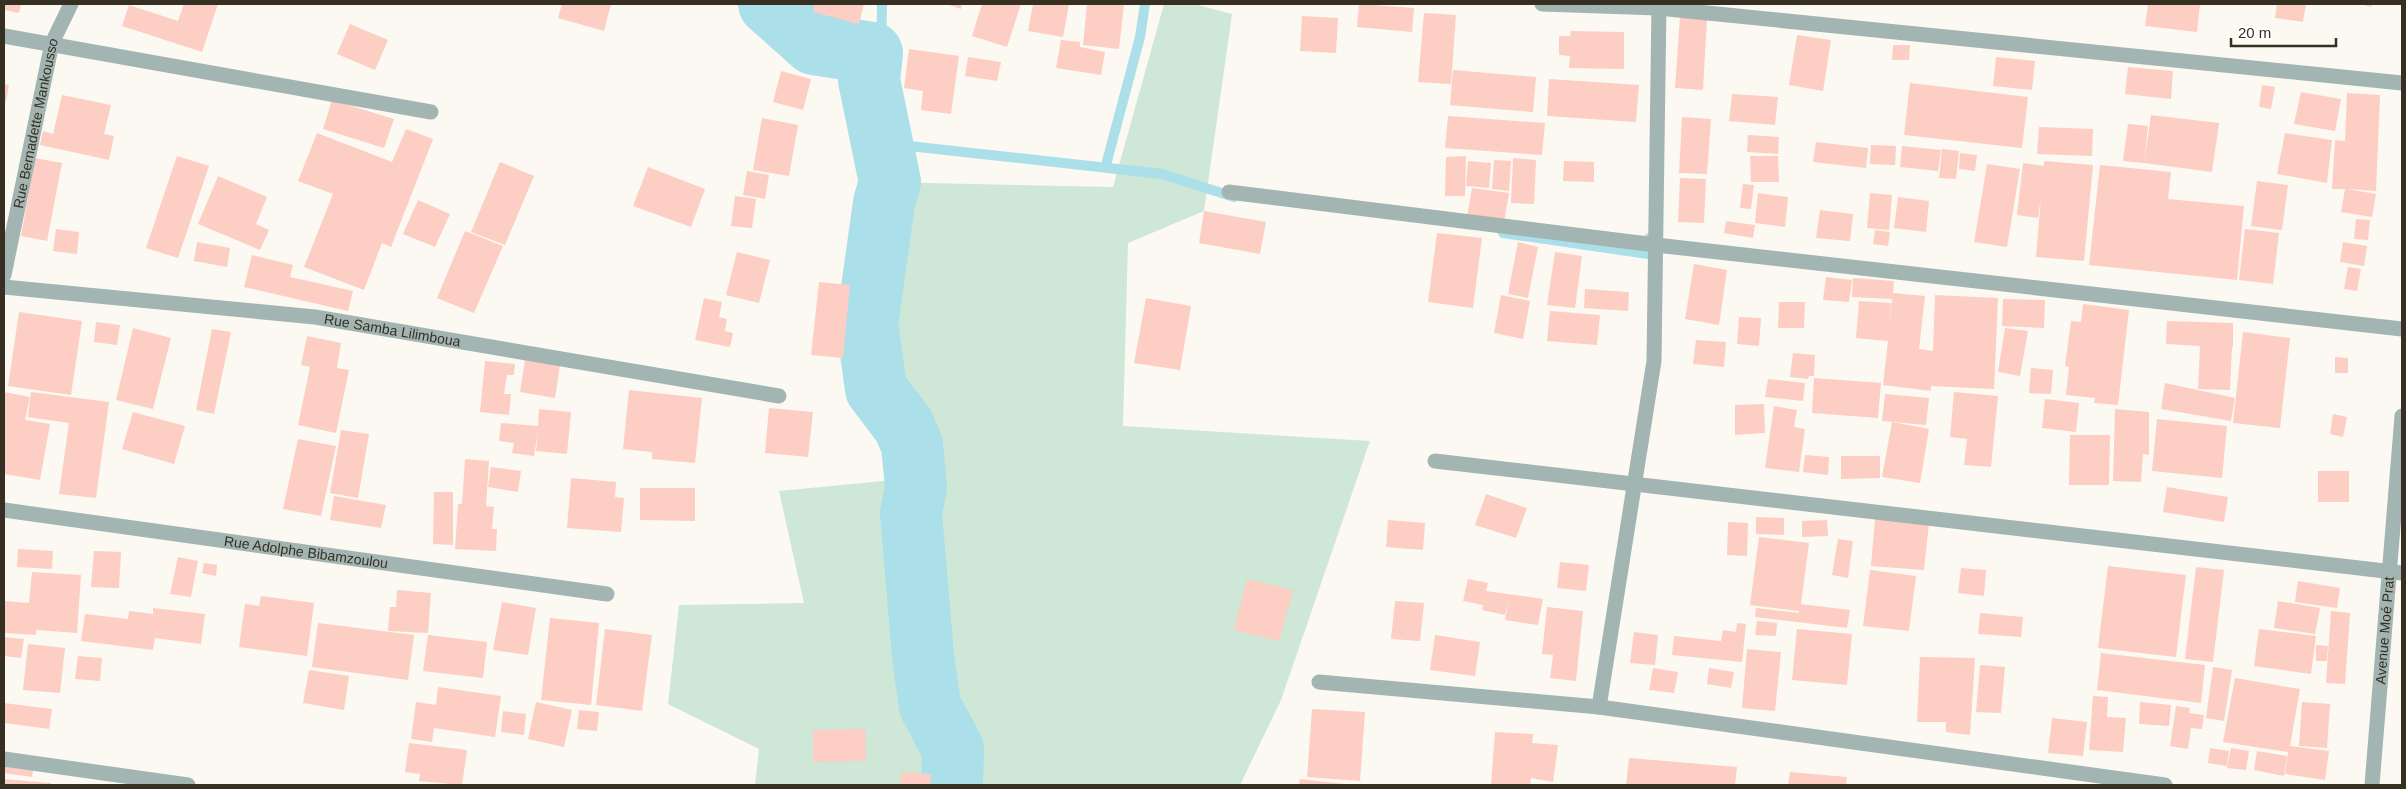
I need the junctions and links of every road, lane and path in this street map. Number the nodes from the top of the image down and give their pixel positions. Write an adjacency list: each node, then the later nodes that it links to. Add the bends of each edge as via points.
1 (71, 4): 5 (street, Rue Bernadette Mankousso)
2 (1542, 4): 3 (street)
3 (1658, 6): 6 (street); 9 (street)
4 (4, 36): 5 (street)
5 (52, 43): 7 (street); 10 (street, Rue Bernadette Mankousso)
6 (2402, 83)
7 (431, 112)
8 (1228, 192): 9 (street)
9 (1656, 245): 12 (street); 16 (street, via 1654,361)
10 (4, 275)
11 (4, 287): 13 (street, Rue Samba Lilimboua, via 315,318)
12 (2402, 329)
13 (779, 396)
14 (2402, 416): 18 (street, Avenue Moé Prat)
15 (1435, 461): 16 (street)
16 (1634, 483): 18 (street); 21 (street)
17 (4, 510): 19 (street, Rue Adolphe Bibamzoulou)
18 (2396, 572): 25 (street, Avenue Moé Prat)
19 (607, 594)
20 (1319, 682): 21 (street)
21 (1599, 706): 24 (street)
22 (4, 759): 23 (street)
23 (188, 785)
24 (2165, 785)
25 (2372, 785)

